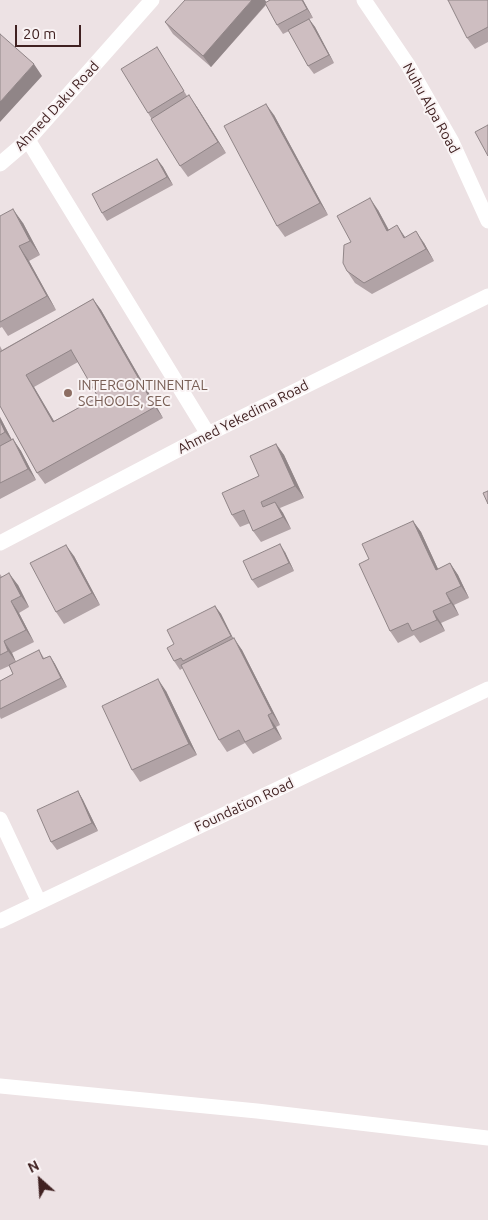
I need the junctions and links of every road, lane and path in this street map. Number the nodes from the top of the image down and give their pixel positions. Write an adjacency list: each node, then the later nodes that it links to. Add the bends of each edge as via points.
1 (152, 0): 3 (street, Ahmed Daku Road)
2 (364, 0): 5 (street, Nuhu Alpa Road, via 408,65 452,142)
3 (28, 140): 4 (street, Ahmed Daku Road); 7 (street)
4 (0, 164)
5 (488, 221)
6 (488, 296): 7 (street, Ahmed Yekedima Road)
7 (208, 434): 8 (street, Ahmed Yekedima Road)
8 (0, 543)
9 (488, 689): 11 (street, Foundation Road)
10 (0, 819): 11 (street)
11 (39, 902): 12 (street, Foundation Road)
12 (0, 921)
13 (0, 1086): 14 (street)
14 (488, 1138)

